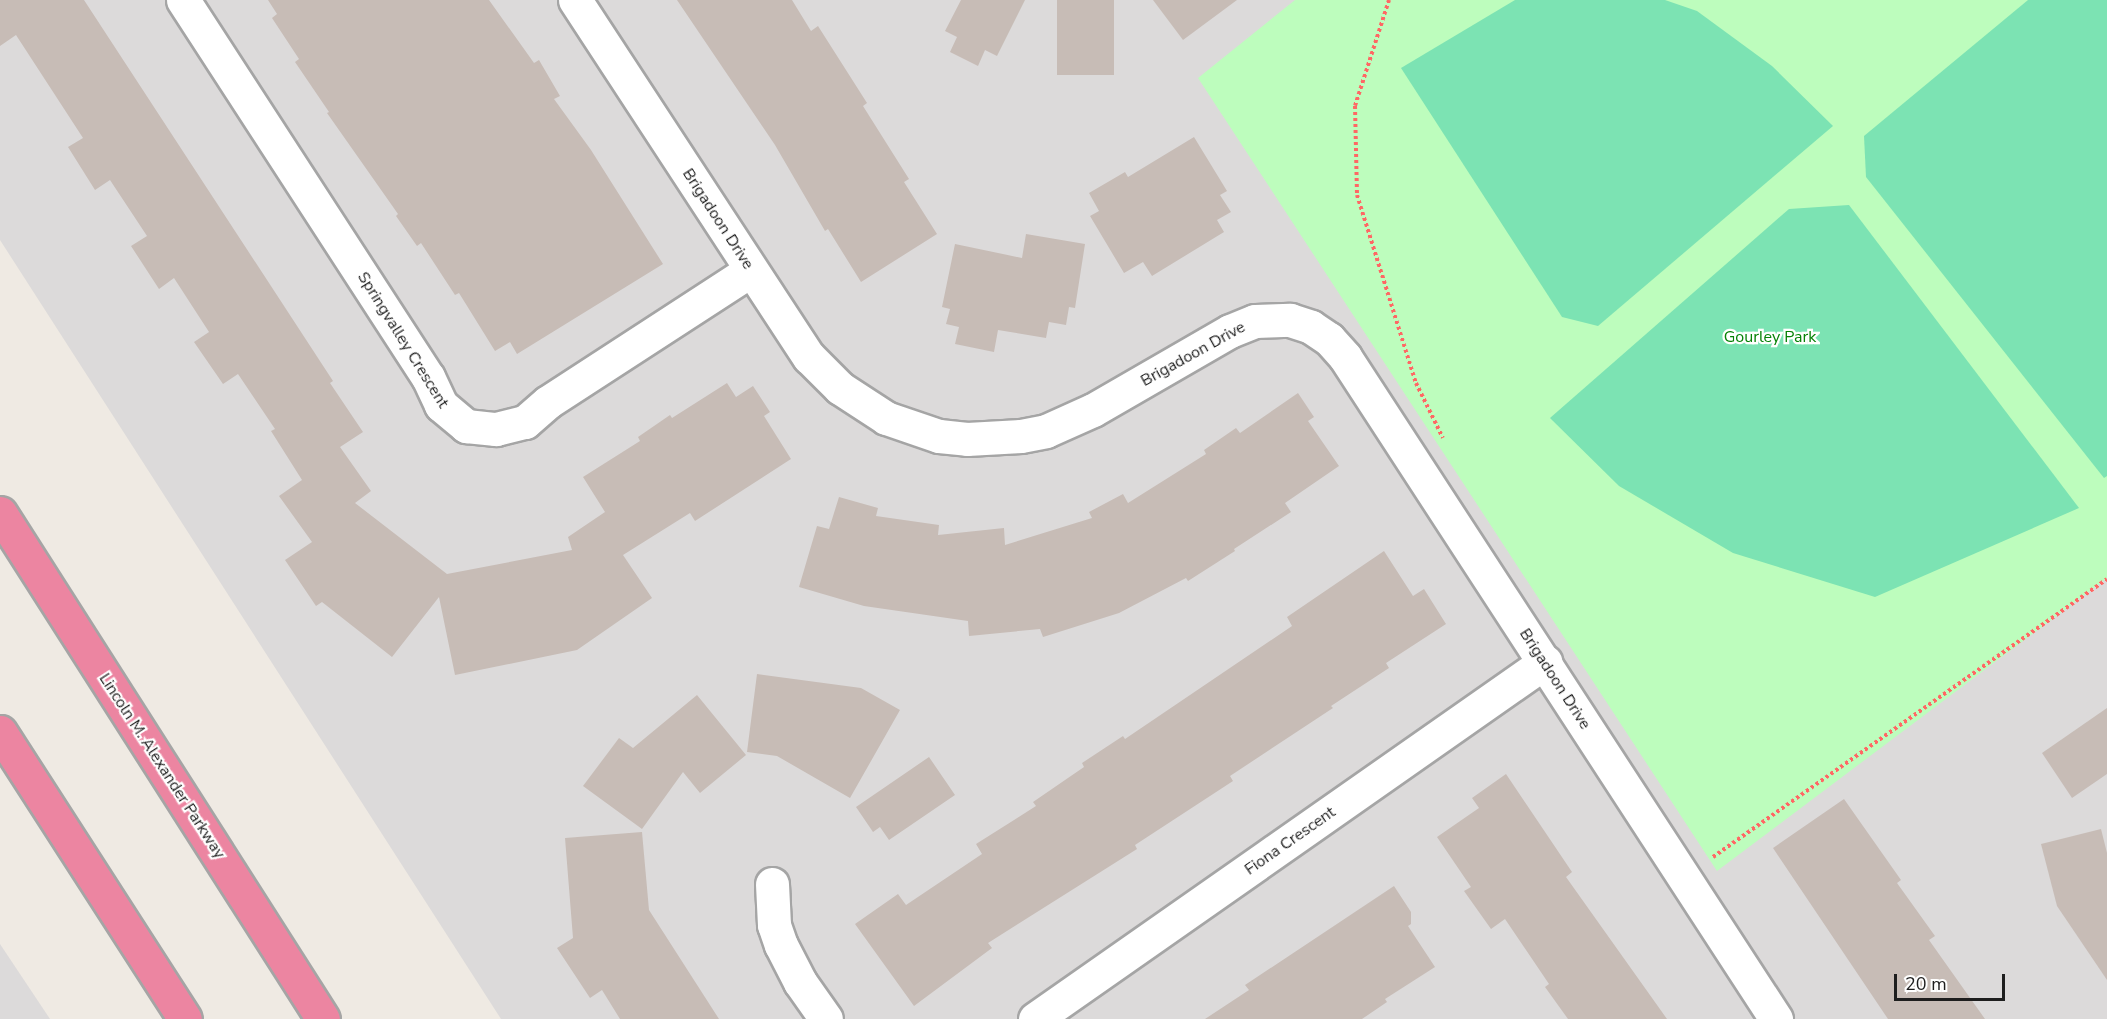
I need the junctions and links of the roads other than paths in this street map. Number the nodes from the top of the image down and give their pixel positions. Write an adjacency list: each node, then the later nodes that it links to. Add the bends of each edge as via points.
1 (183, 0): 3 (street, Springvalley Crescent, via 428,377 441,405 466,426 496,429 525,423 548,402)
2 (575, 0): 3 (street, Brigadoon Drive)
3 (751, 270): 5 (street, Brigadoon Drive, via 809,357 840,388 862,405 912,428 967,439 994,439 1047,430 1093,411 1243,325 1267,319 1301,323 1337,347)
4 (0, 513): 9 (highway, Lincoln M. Alexander Parkway)
5 (1545, 662): 11 (street, Fiona Crescent); 12 (street, Brigadoon Drive)
6 (0, 732): 8 (highway)
7 (772, 884): 10 (street, via 774,925 781,945)
8 (185, 1019)
9 (323, 1019)
10 (826, 1019)
11 (1035, 1019)
12 (1776, 1019)

